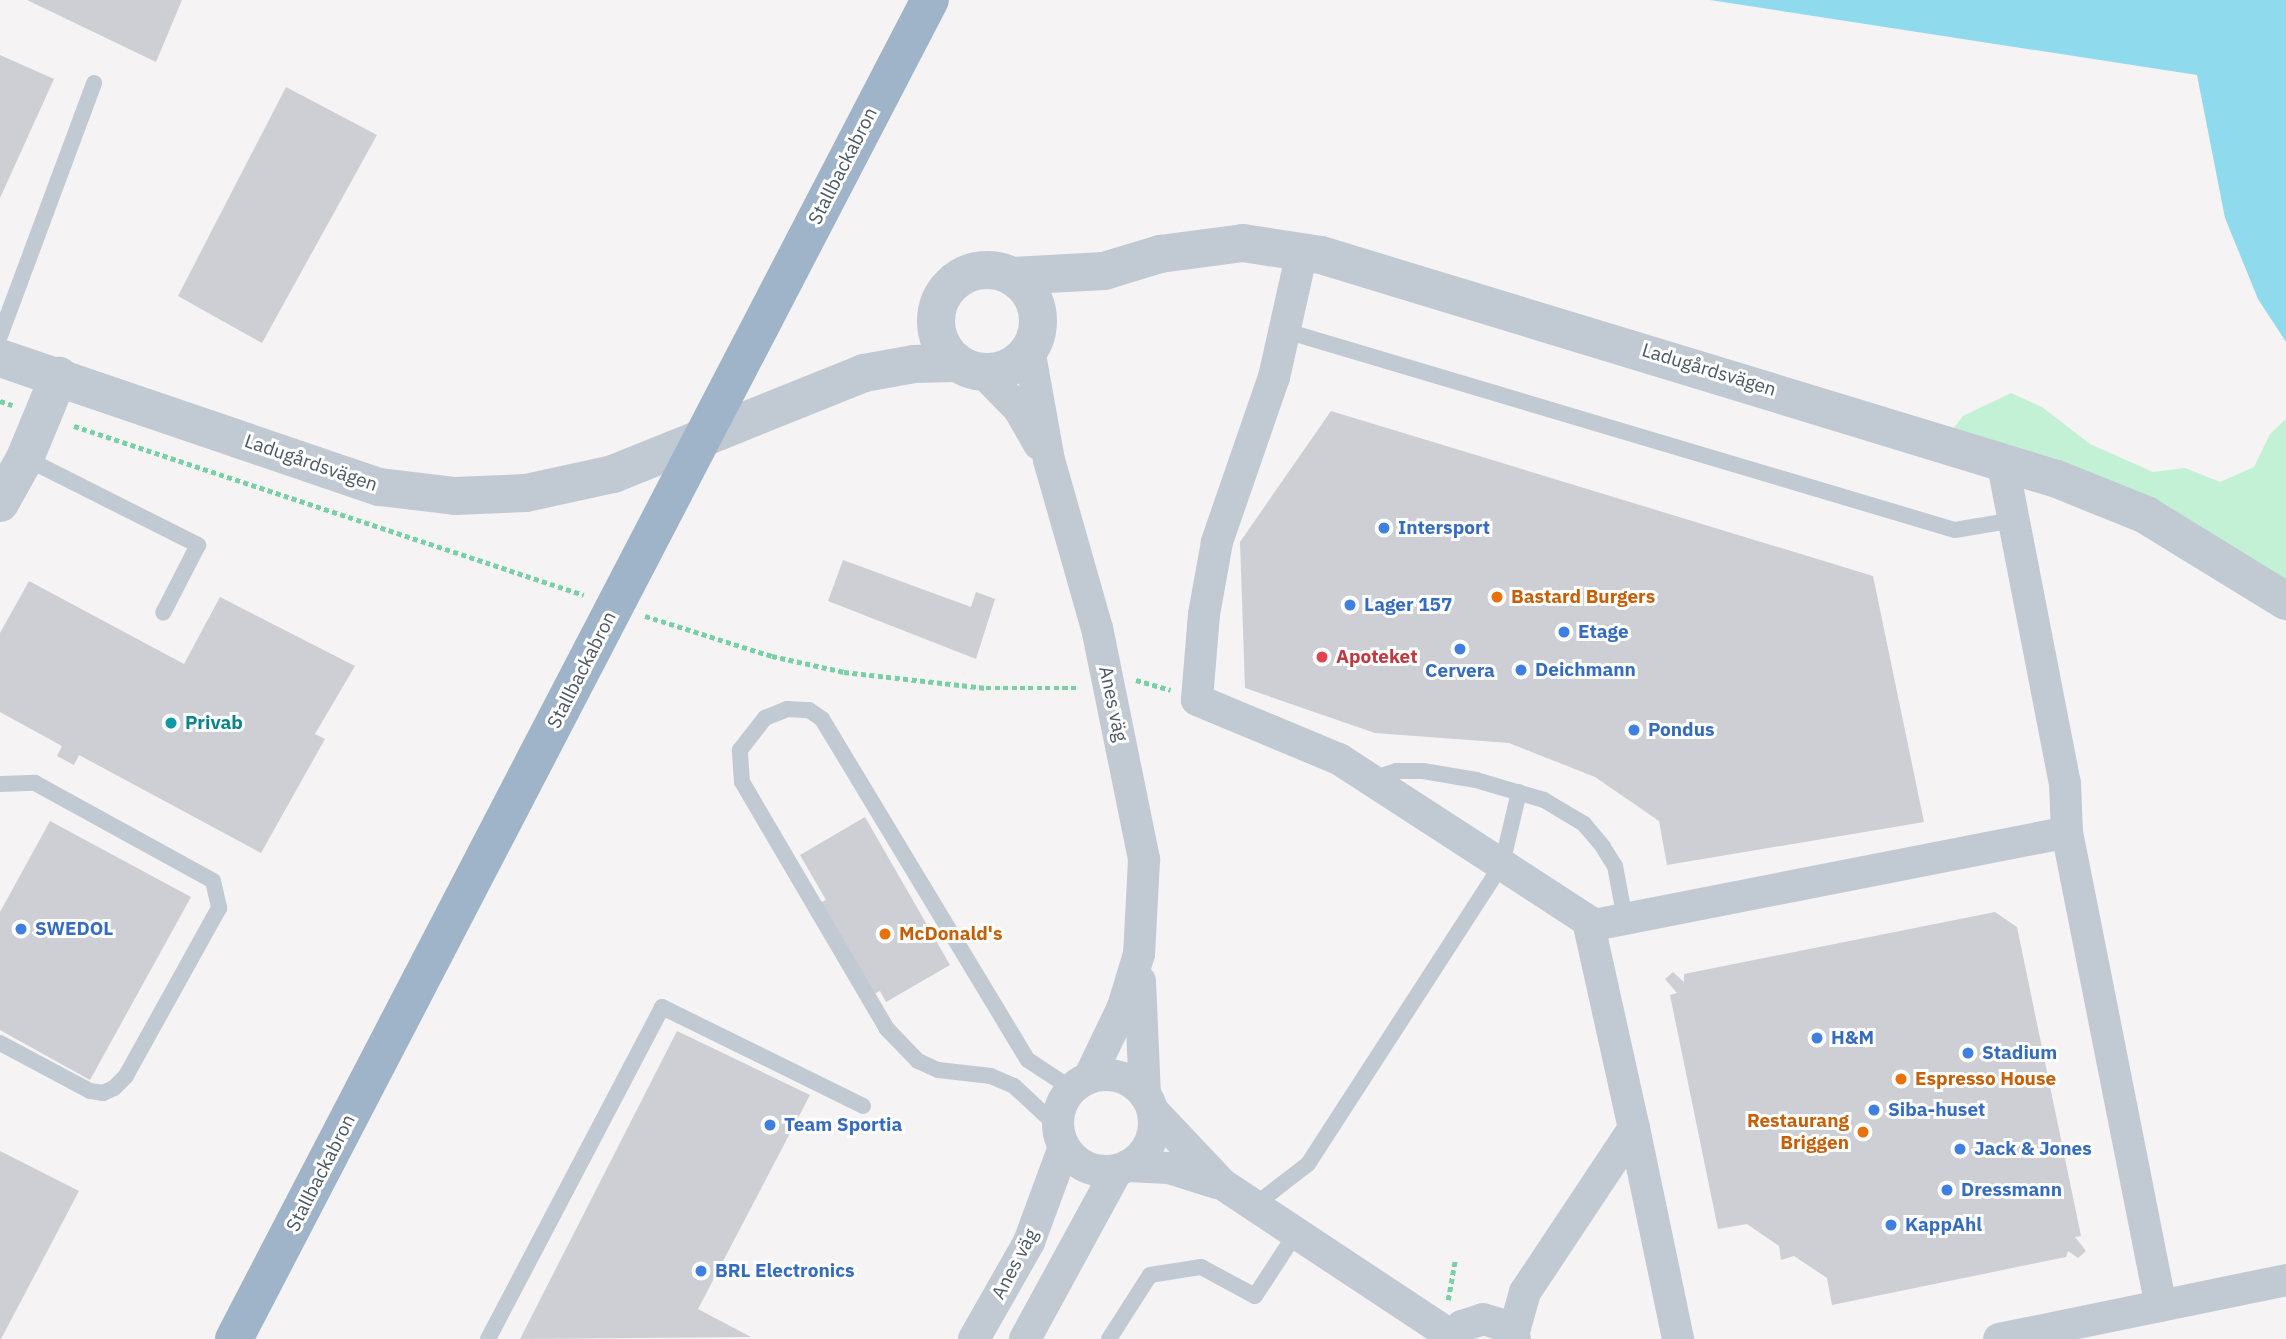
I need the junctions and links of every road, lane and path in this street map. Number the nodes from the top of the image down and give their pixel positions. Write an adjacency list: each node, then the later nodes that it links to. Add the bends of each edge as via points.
1 (930, 0): 45 (highway, Stallbackabron)
2 (94, 83): 8 (lane)
3 (1302, 252): 4 (street, Ladugårdsvägen, via 1243,243 1160,254); 7 (street); 16 (street, Ladugårdsvägen, via 1603,337)
4 (1104, 271): 5 (street, Ladugårdsvägen); 9 (street, Ladugårdsvägen, via 1069,294)
5 (1012, 276): 6 (street, via 982,269 957,279 941,298); 9 (street, via 1032,296)
6 (936, 316): 11 (street, via 938,335); 12 (street, Ladugårdsvägen)
7 (1286, 331): 18 (lane, via 1955,530); 21 (street, via 1217,542 1205,603 1197,700 1339,759)
8 (0, 336)
9 (1033, 338): 11 (street, via 1008,367); 15 (street, Anes väg)
10 (0, 358): 13 (street, Ladugårdsvägen)
11 (970, 367): 12 (street, Ladugårdsvägen, via 914,364); 15 (street, Anes väg, via 1018,410)
12 (864, 373): 13 (street, Ladugårdsvägen, via 613,474 526,493 456,496 380,487)
13 (59, 376): 14 (street)
14 (25, 458): 17 (street); 20 (lane, via 198,545)
15 (1049, 460): 28 (street, Anes väg, via 1097,628 1133,795 1144,860)
16 (2002, 460): 18 (street); 19 (street, Ladugårdsvägen, via 2146,515)
17 (0, 503)
18 (2014, 520): 24 (street, via 2065,783)
19 (2286, 601)
20 (163, 612)
21 (1373, 779): 23 (lane, via 1397,771 1423,771); 25 (street)
22 (0, 784): 29 (lane, via 34,783 213,881 219,908 126,1076 114,1088 103,1093 90,1091)
23 (1520, 792): 25 (lane); 26 (lane, via 1544,800 1584,824 1615,866)
24 (2067, 832): 26 (street); 41 (street)
25 (1502, 864): 27 (street); 37 (lane, via 1308,1164)
26 (1625, 919): 27 (street)
27 (1589, 926): 33 (street)
28 (1139, 954): 30 (street, Anes väg, via 1123,1007); 31 (street, Anes väg)
29 (0, 1043)
30 (1080, 1084): 31 (street, via 1114,1075 1136,1086); 34 (street, via 1058,1113); 34 (lane, via 1028,1060 822,719 809,710 787,709 765,718 740,750 742,782 887,1029 918,1061 938,1070 991,1076 1014,1086)
31 (1149, 1103): 35 (street, via 1150,1143); 36 (street)
32 (863, 1106): 46 (lane, via 662,1007)
33 (1634, 1128): 40 (street); 50 (street)
34 (1061, 1137): 35 (street, via 1087,1168); 47 (street, Anes väg, via 1028,1242)
35 (1122, 1168): 36 (street, via 1169,1168); 48 (street)
36 (1222, 1184): 37 (street)
37 (1255, 1205): 38 (street)
38 (1296, 1233): 44 (street); 49 (lane, via 1255,1296 1201,1267 1150,1275)
39 (2286, 1280): 41 (street)
40 (1525, 1292): 42 (street); 43 (street)
41 (2161, 1306): 51 (street)
42 (1483, 1319): 43 (street, via 1497,1322); 44 (street, via 1462,1326)
43 (1514, 1337)
44 (1452, 1338)
45 (234, 1339)
46 (488, 1339)
47 (974, 1339)
48 (1025, 1339)
49 (1109, 1339)
50 (1678, 1339)
51 (1999, 1339)

